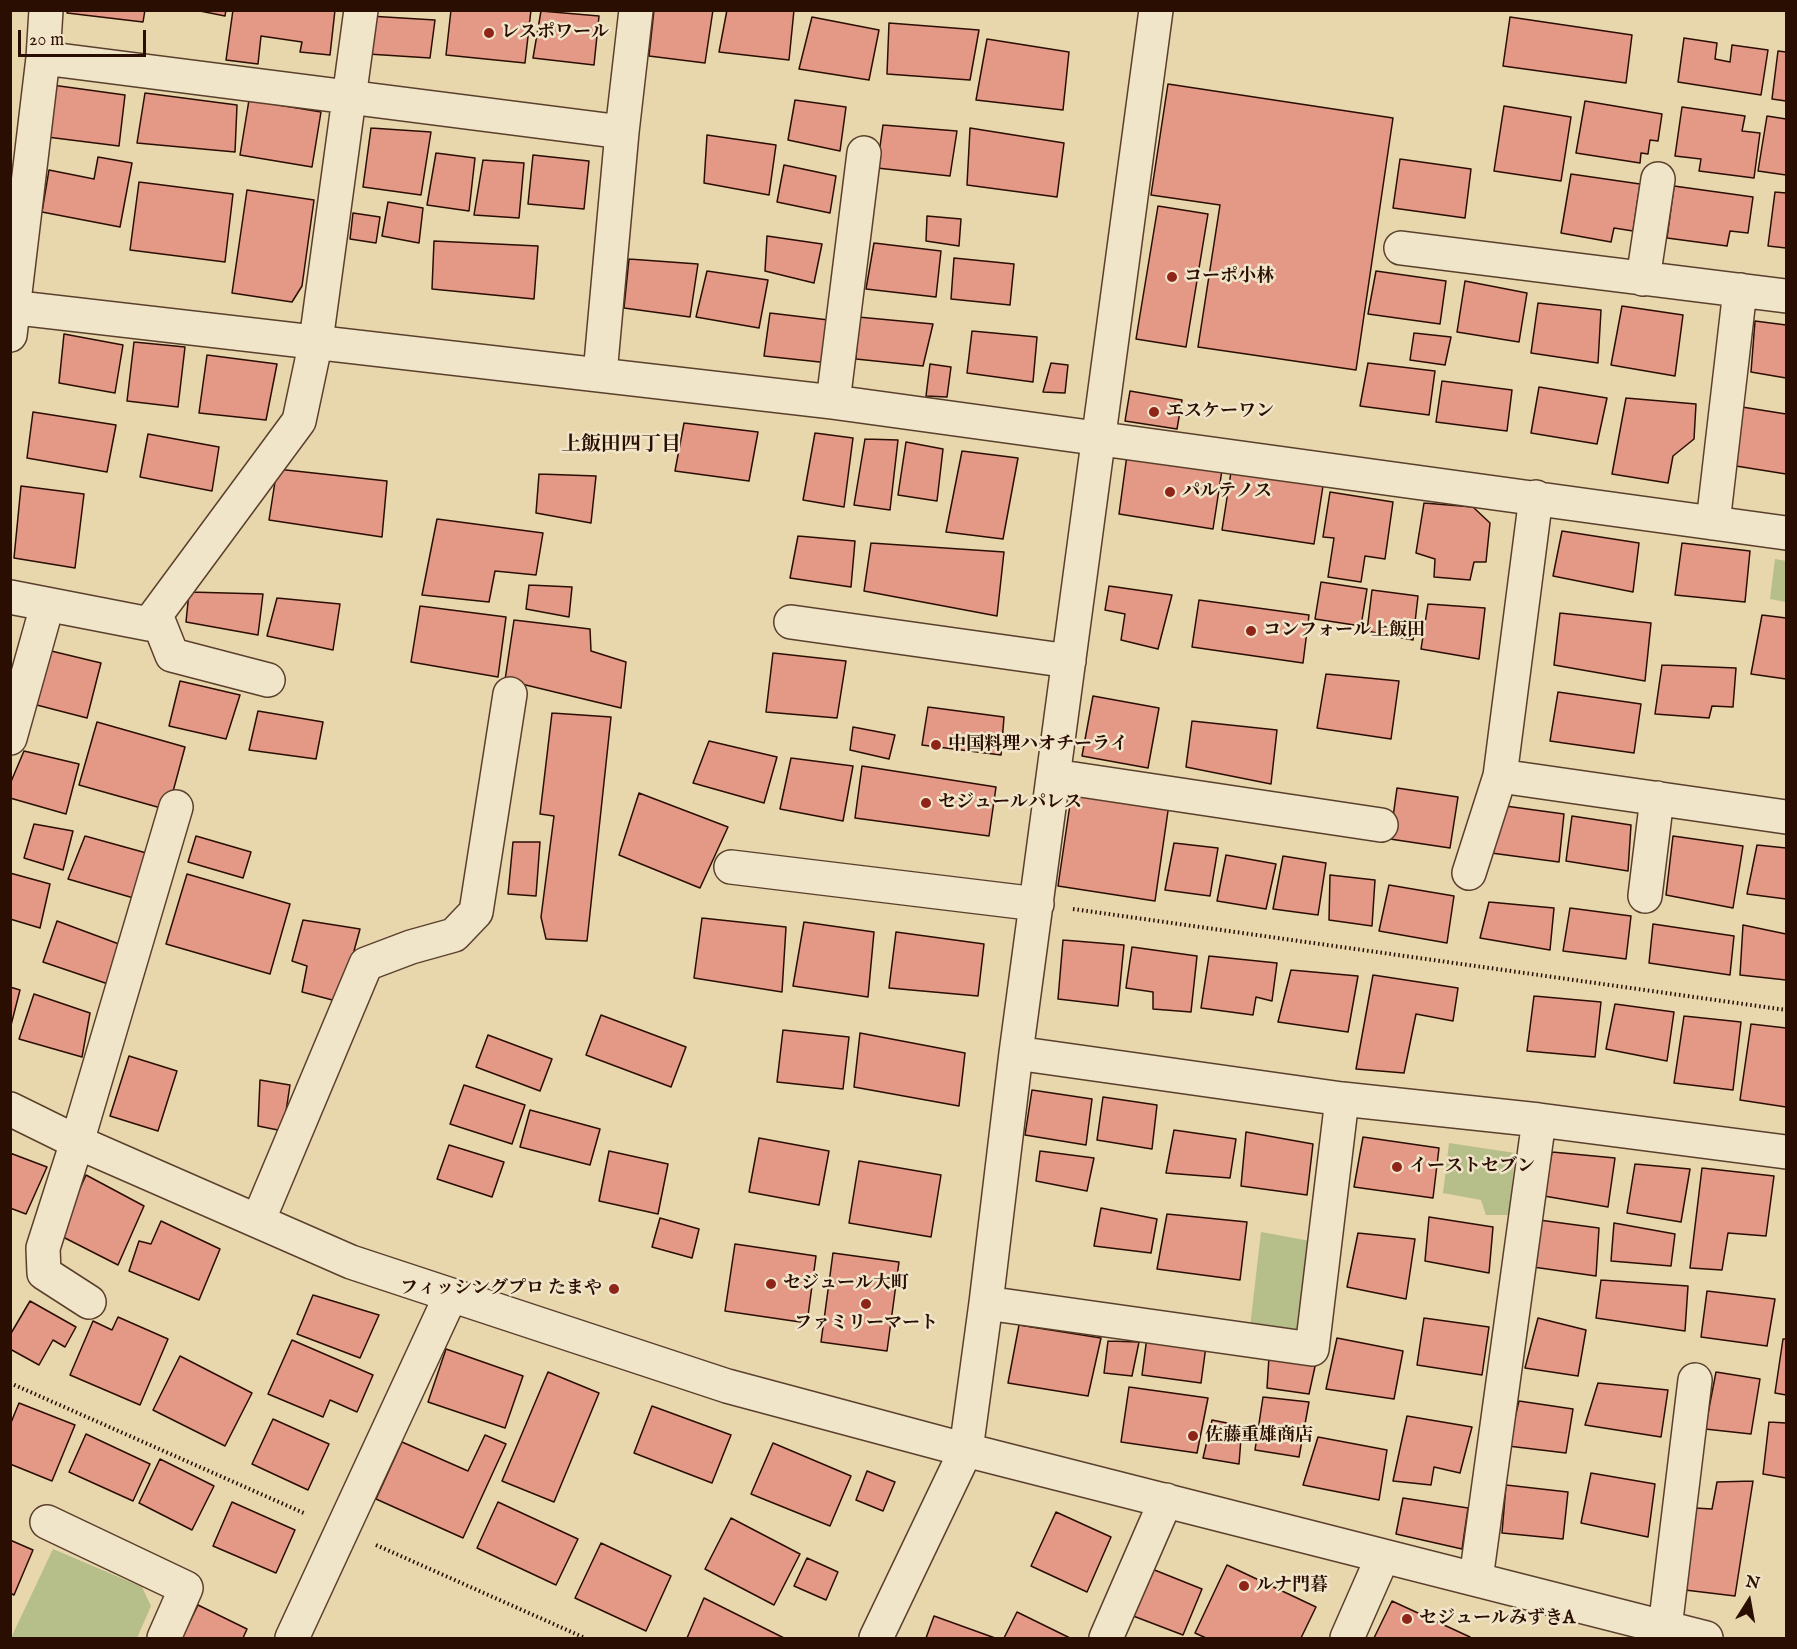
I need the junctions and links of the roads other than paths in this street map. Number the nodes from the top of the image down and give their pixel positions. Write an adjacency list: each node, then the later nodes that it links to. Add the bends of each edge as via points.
1 (45, 10): 5 (street)
2 (361, 10): 6 (street)
3 (636, 10): 7 (street)
4 (1156, 10): 18 (street)
5 (43, 58): 6 (street); 14 (street)
6 (349, 98): 7 (street); 15 (street)
7 (622, 132): 16 (street)
8 (864, 153): 17 (street)
9 (1658, 179): 11 (street)
10 (1401, 248): 11 (street)
11 (1643, 279): 12 (street)
12 (1740, 291): 13 (street); 20 (street)
13 (1786, 296)
14 (12, 317): 15 (street)
15 (316, 341): 16 (street); 24 (street, via 299,421)
16 (600, 374): 17 (street)
17 (833, 402): 18 (street)
18 (1099, 439): 19 (street); 26 (street)
19 (1536, 497): 20 (street); 31 (street)
20 (1713, 523): 21 (street)
21 (1786, 533)
22 (10, 597): 23 (street)
23 (47, 606): 24 (street, via 149,624); 29 (street)
24 (156, 615): 27 (street, via 172,655)
25 (791, 622): 26 (street)
26 (1069, 661): 30 (street)
27 (268, 680)
28 (510, 694): 46 (street, via 476,912 454,935 411,946 366,964)
29 (10, 738)
30 (1054, 776): 35 (street); 39 (street)
31 (1500, 776): 32 (street); 37 (street)
32 (1657, 798): 34 (street); 38 (street)
33 (176, 807): 44 (street)
34 (1786, 817)
35 (1381, 825)
36 (731, 867): 39 (street)
37 (1469, 873)
38 (1645, 896)
39 (1037, 904): 40 (street)
40 (1016, 1053): 41 (street); 49 (street)
41 (1342, 1099): 43 (street); 49 (street, via 1312,1349)
42 (10, 1109): 44 (street)
43 (1539, 1120): 45 (street); 55 (street)
44 (77, 1142): 46 (street); 48 (street, via 43,1248 44,1273)
45 (1786, 1152)
46 (258, 1221): 47 (street, via 351,1262)
47 (451, 1295): 51 (street, via 727,1386); 58 (street)
48 (89, 1302)
49 (986, 1303): 51 (street)
50 (1695, 1380): 56 (street)
51 (966, 1450): 52 (street); 59 (street)
52 (1166, 1500): 54 (street); 60 (street)
53 (47, 1522): 57 (street, via 186,1588)
54 (1383, 1556): 55 (street); 61 (street)
55 (1476, 1580): 56 (street)
56 (1689, 1635)
57 (164, 1638)
58 (292, 1638)
59 (876, 1638)
60 (1106, 1638)
61 (1347, 1638)

